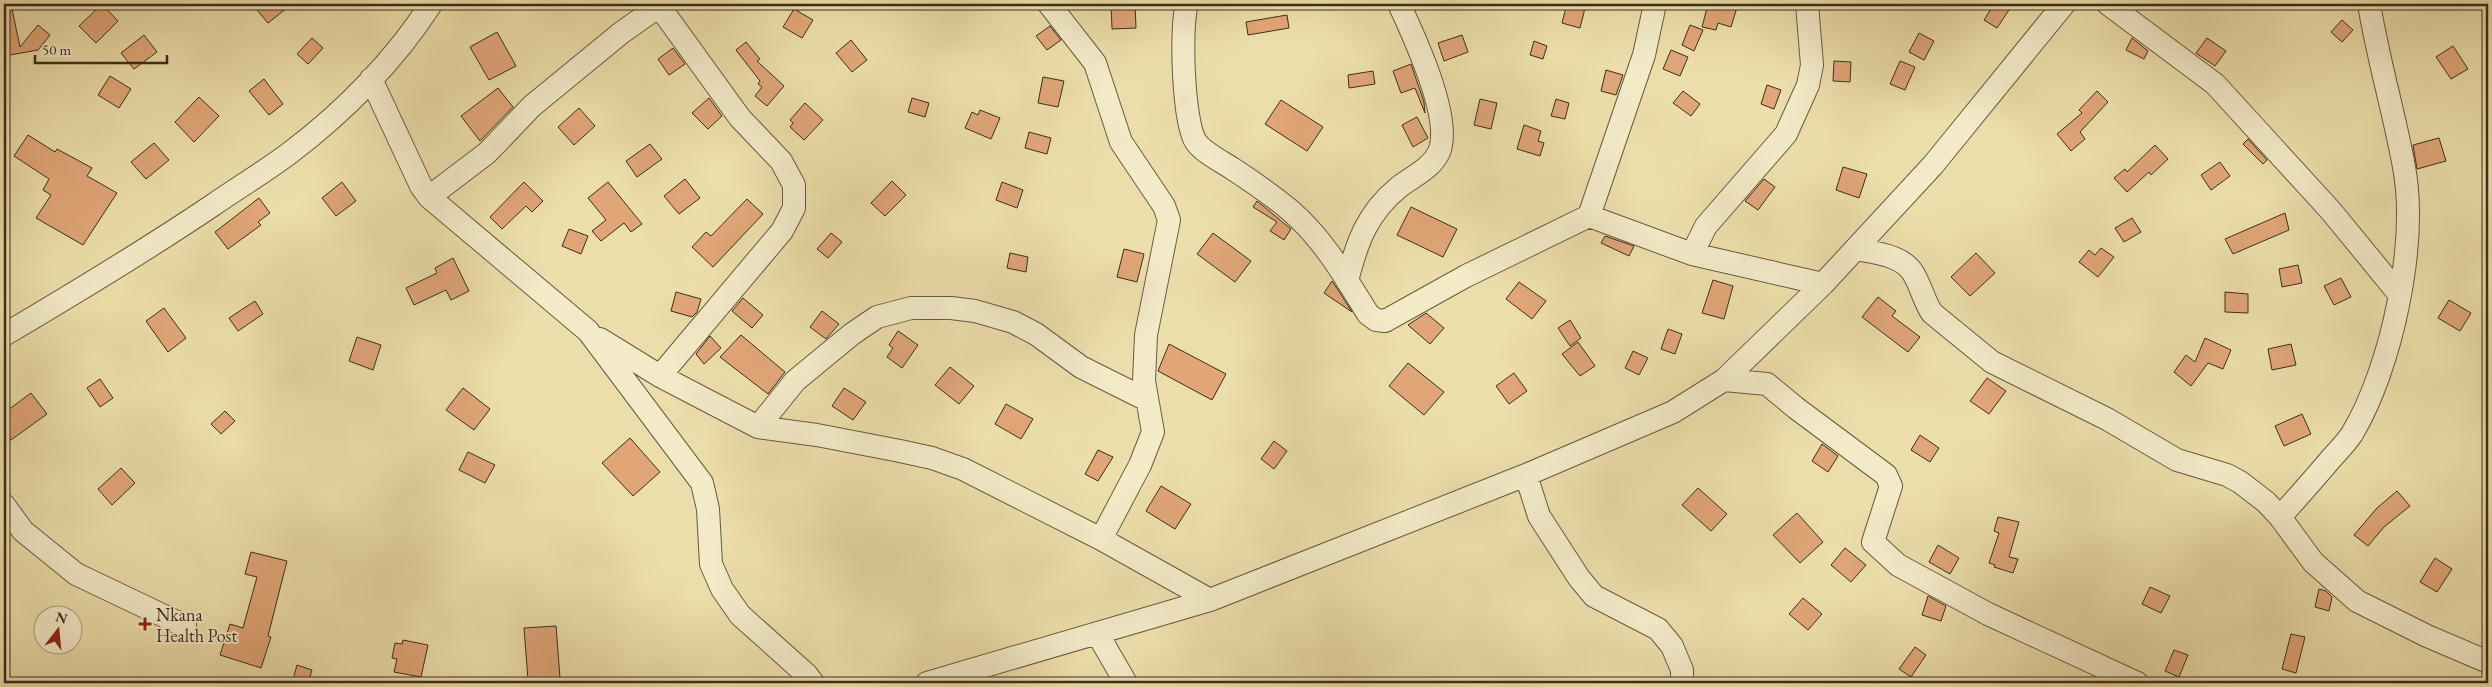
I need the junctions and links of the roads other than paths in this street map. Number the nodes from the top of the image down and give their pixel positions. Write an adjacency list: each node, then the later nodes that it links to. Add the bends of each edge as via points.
1 (432, 4): 11 (street, via 416,28)
2 (1049, 4): 23 (street, via 1094,63 1121,142 1164,206 1169,220 1146,335 1144,382)
3 (1187, 4): 16 (street, via 1184,16 1184,83 1189,131 1197,144 1257,185 1303,223 1320,240)
4 (1399, 4): 16 (street, via 1433,86 1441,142 1430,164 1400,187 1370,217 1359,238)
5 (1655, 4): 13 (street, via 1644,55)
6 (1807, 4): 15 (street, via 1812,65 1808,85 1786,134 1706,226)
7 (2064, 4): 14 (street, via 1933,165)
8 (2108, 4): 18 (street, via 2216,84 2331,211)
9 (2369, 4): 18 (street, via 2404,167 2408,200 2405,264)
10 (660, 5): 12 (street, via 540,100 487,153); 21 (street, via 740,118 781,161 794,185 794,208 782,230)
11 (371, 79): 12 (street); 20 (street, via 332,118 291,152 122,265)
12 (429, 197): 19 (street)
13 (1589, 216): 15 (street); 16 (street, via 1466,276 1385,321 1376,320 1368,314)
14 (1856, 249): 17 (street); 27 (street, via 1898,259 1905,264 1913,272 1932,313 1992,362 2107,419 2177,460 2227,475 2266,502)
15 (1692, 254): 17 (street)
16 (1347, 281)
17 (1823, 284): 22 (street)
18 (2399, 294): 27 (street, via 2388,345 2369,401 2351,435)
19 (588, 332): 21 (street); 33 (street, via 702,483 708,509 711,564 722,589 740,615)
20 (4, 335)
21 (660, 376): 24 (street)
22 (1724, 380): 25 (street, via 1673,412); 37 (street, via 1767,384 1886,475 1891,486 1873,542 1898,564 1988,614)
23 (1147, 400): 24 (street, via 1081,367 1036,334 1013,322 975,311 911,308 877,317 852,334 795,381); 28 (street, via 1152,432 1140,465)
24 (758, 427): 28 (street, via 932,458 963,469)
25 (1526, 475): 29 (street); 36 (street, via 1539,516 1579,578 1594,596 1658,629 1672,646 1682,670)
26 (4, 504): 30 (street, via 23,531 76,574)
27 (2280, 517): 32 (street, via 2313,562 2357,601)
28 (1101, 539): 29 (street)
29 (1210, 600): 31 (street)
30 (185, 626)
31 (1097, 633): 34 (street); 35 (street)
32 (2488, 662)
33 (813, 683)
34 (926, 683)
35 (1126, 683)
36 (1682, 683)
37 (2137, 683)

